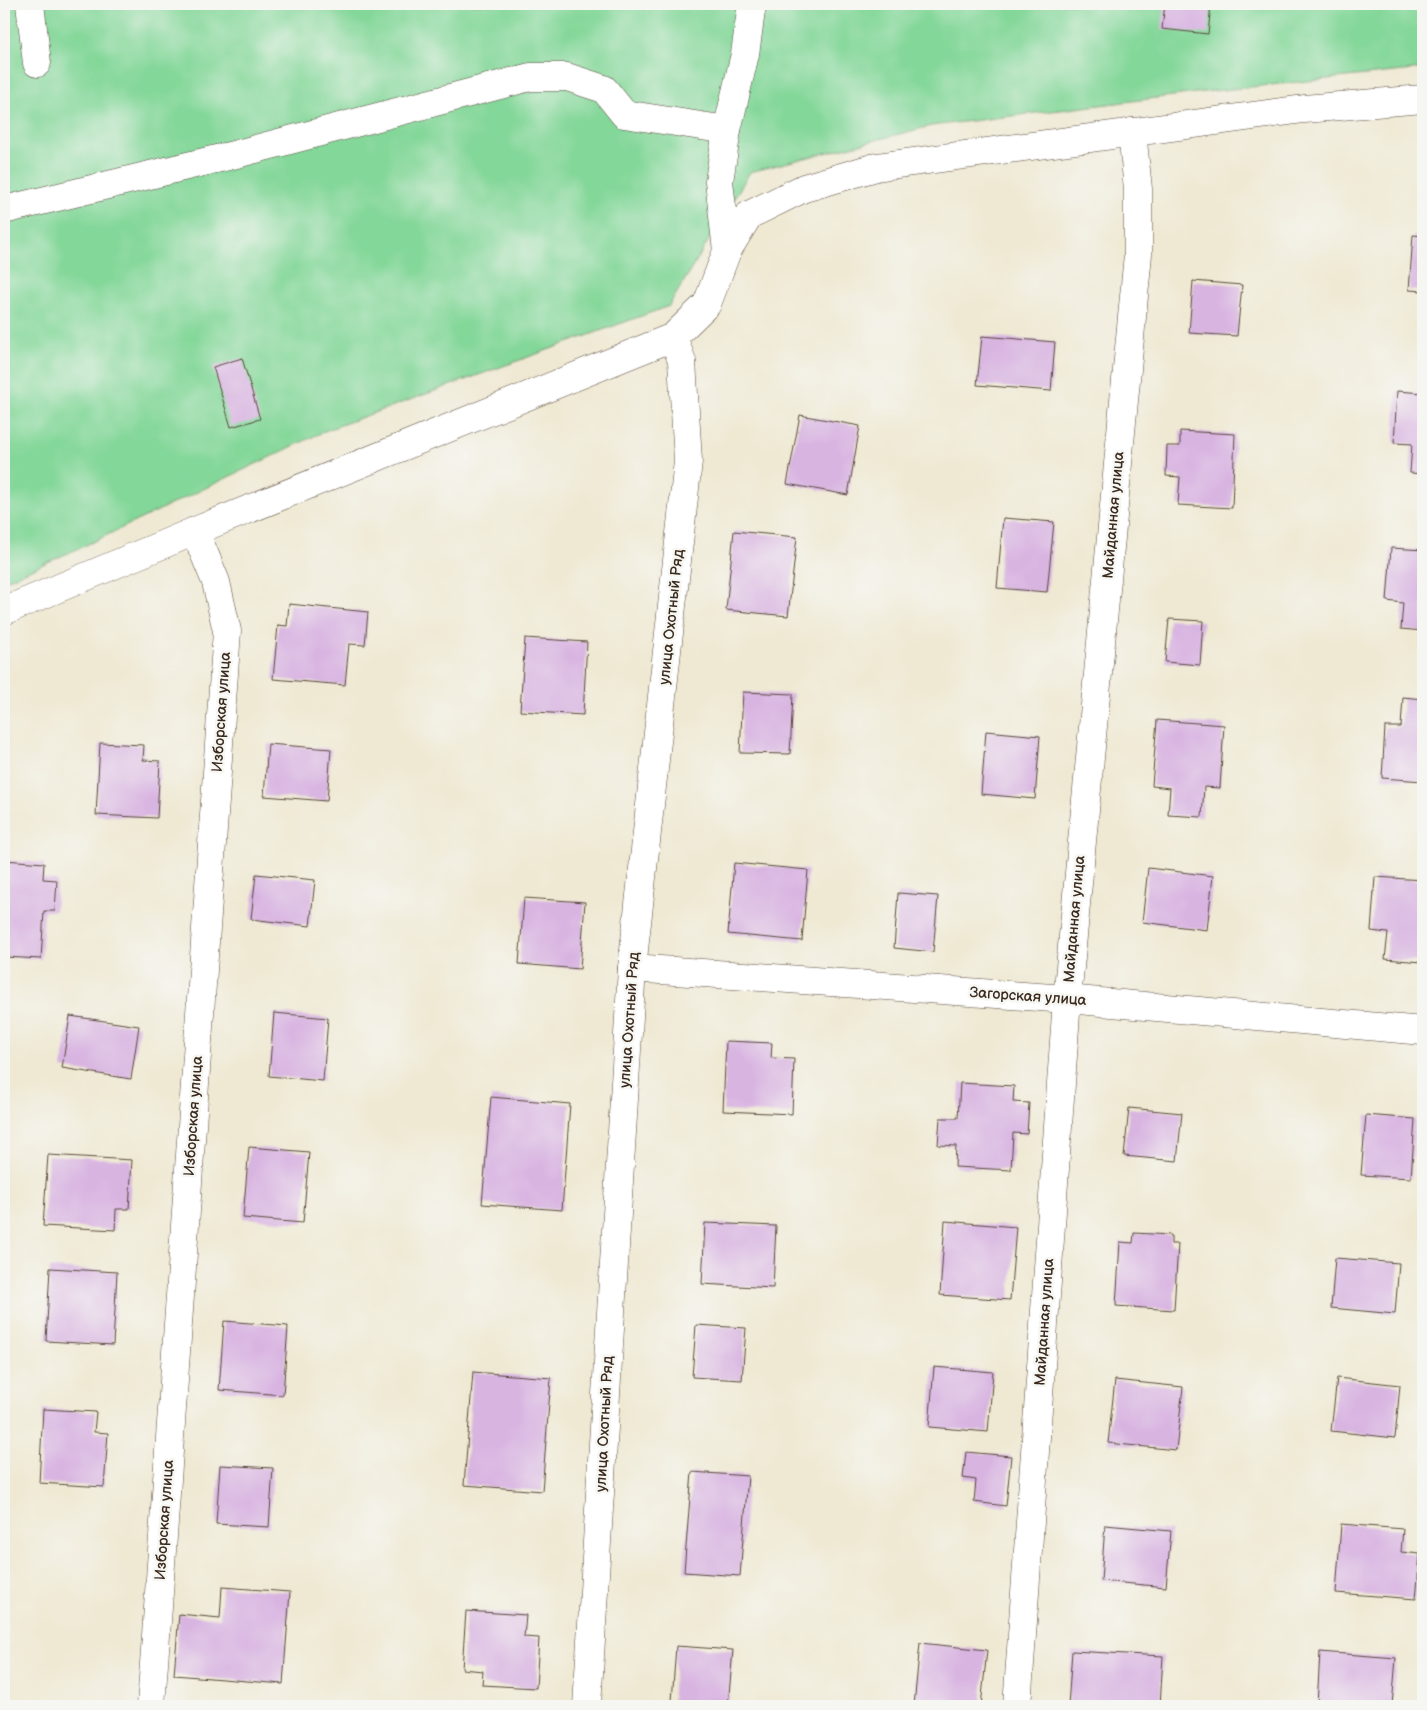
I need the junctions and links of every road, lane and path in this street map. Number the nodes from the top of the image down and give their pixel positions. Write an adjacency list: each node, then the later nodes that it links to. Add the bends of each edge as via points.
1 (30, 4): 3 (street)
2 (752, 4): 5 (street, via 746,54)
3 (37, 63)
4 (1423, 98): 6 (street, via 1304,108)
5 (727, 130): 7 (street, via 624,114 604,89 568,77 530,77 233,155); 8 (street, via 719,181)
6 (1132, 132): 8 (street, via 867,169 804,188 749,215); 13 (street, Майданная улица, via 1138,190 1138,254)
7 (4, 210)
8 (726, 251): 9 (street, via 707,304)
9 (673, 337): 10 (street); 12 (street, улица Охотный Ряд, via 682,361 688,462)
10 (195, 531): 11 (street); 15 (street, Изборская улица, via 216,582 227,631)
11 (4, 611)
12 (632, 968): 13 (street, Загорская улица); 16 (street, улица Охотный Ряд)
13 (1067, 999): 14 (street, Загорская улица); 17 (street, Майданная улица)
14 (1423, 1031)
15 (151, 1706)
16 (587, 1706)
17 (1017, 1706)

